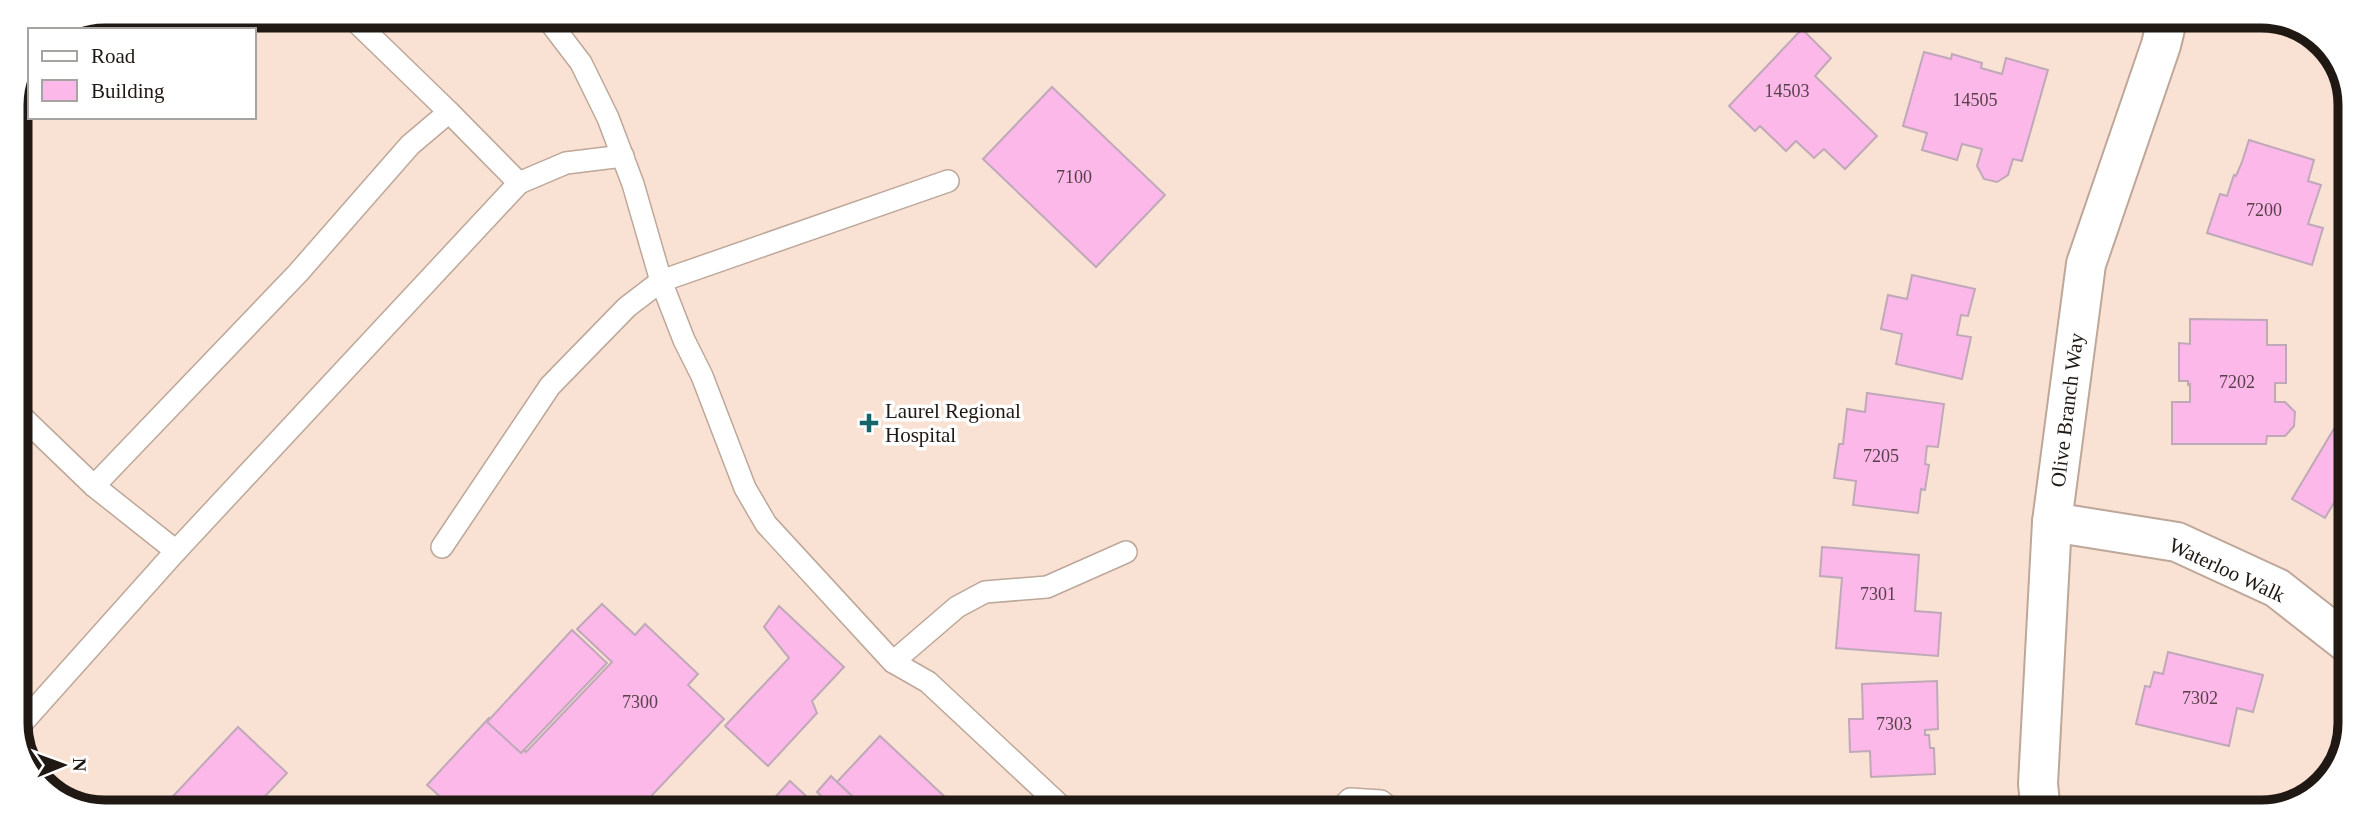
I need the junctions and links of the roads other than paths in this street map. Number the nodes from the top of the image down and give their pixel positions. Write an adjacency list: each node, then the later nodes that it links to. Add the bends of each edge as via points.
1 (362, 28): 4 (lane)
2 (554, 28): 5 (lane, via 581,64)
3 (2165, 28): 11 (street, Olive Branch Way, via 2086,264)
4 (449, 112): 7 (lane); 10 (lane, via 410,145 298,274)
5 (623, 156): 7 (lane, via 566,163); 8 (lane)
6 (948, 181): 8 (lane)
7 (519, 183): 13 (lane)
8 (661, 281): 12 (lane, via 626,307 550,386); 16 (lane, via 745,488 766,524)
9 (28, 423): 10 (lane)
10 (94, 486): 13 (lane)
11 (2052, 522): 15 (street, Waterloo Walk, via 2177,542 2277,588); 19 (street, Olive Branch Way)
12 (442, 547)
13 (176, 551): 17 (lane)
14 (1126, 552): 16 (lane, via 1047,587 985,592 957,607)
15 (2338, 636)
16 (893, 662): 18 (lane, via 928,682)
17 (28, 717)
18 (1054, 800)
19 (2040, 800)

